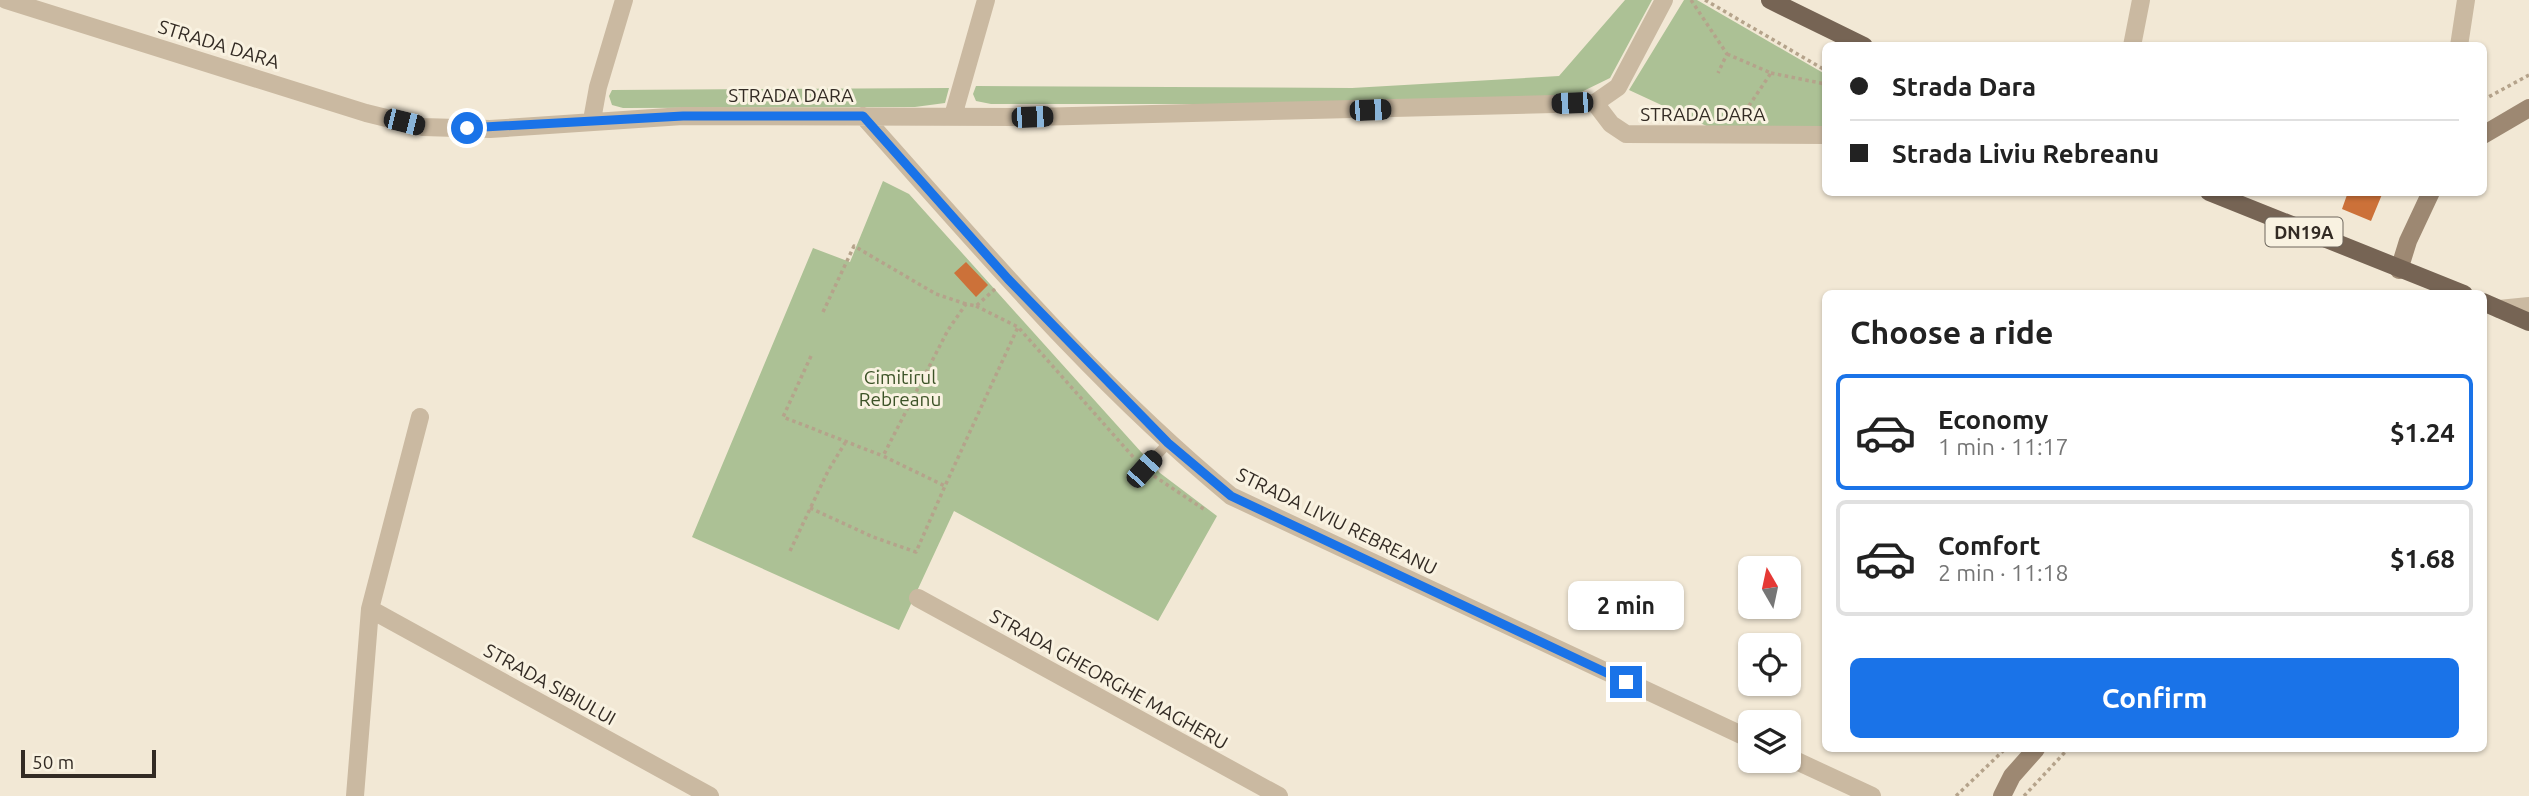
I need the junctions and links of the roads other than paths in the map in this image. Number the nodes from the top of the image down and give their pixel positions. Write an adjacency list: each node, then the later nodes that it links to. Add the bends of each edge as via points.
1 (6, 0): 15 (street, STRADA DARA, via 423,127 489,129)
2 (624, 0): 15 (street)
3 (986, 0): 14 (street)
4 (1664, 0): 11 (street, STRADA DARA, via 1618,87)
5 (1769, 0): 8 (main road)
6 (2141, 0): 9 (street)
7 (2466, 0): 10 (street)
8 (1856, 42)
9 (2133, 42)
10 (2460, 42)
11 (1595, 103): 14 (street, STRADA DARA); 17 (street, STRADA DARA, via 1611,124 1626,134)
12 (2529, 108): 16 (main road)
13 (863, 116): 14 (street, STRADA DARA); 15 (street, STRADA DARA); 26 (street, STRADA LIVIU REBREANU, via 1008,279)
14 (953, 116)
15 (593, 120)
16 (2487, 133)
17 (1822, 135)
18 (2218, 196): 20 (main road, DN19A)
19 (2429, 196): 20 (main road)
20 (2399, 270): 21 (main road, DN19A)
21 (2447, 290)
22 (2491, 306): 23 (street); 24 (main road)
23 (2529, 306)
24 (2529, 323)
25 (420, 417): 29 (street)
26 (1168, 443): 27 (lane); 30 (street, STRADA LIVIU REBREANU, via 1231,496)
27 (1144, 469)
28 (918, 598): 35 (street, STRADA GHEORGHE MAGHERU)
29 (370, 610): 33 (street); 34 (street, STRADA SIBIULUI)
30 (1738, 733)
31 (2033, 752): 37 (main road)
32 (1801, 763): 36 (street)
33 (355, 796)
34 (710, 796)
35 (1279, 796)
36 (1872, 796)
37 (2002, 796)

